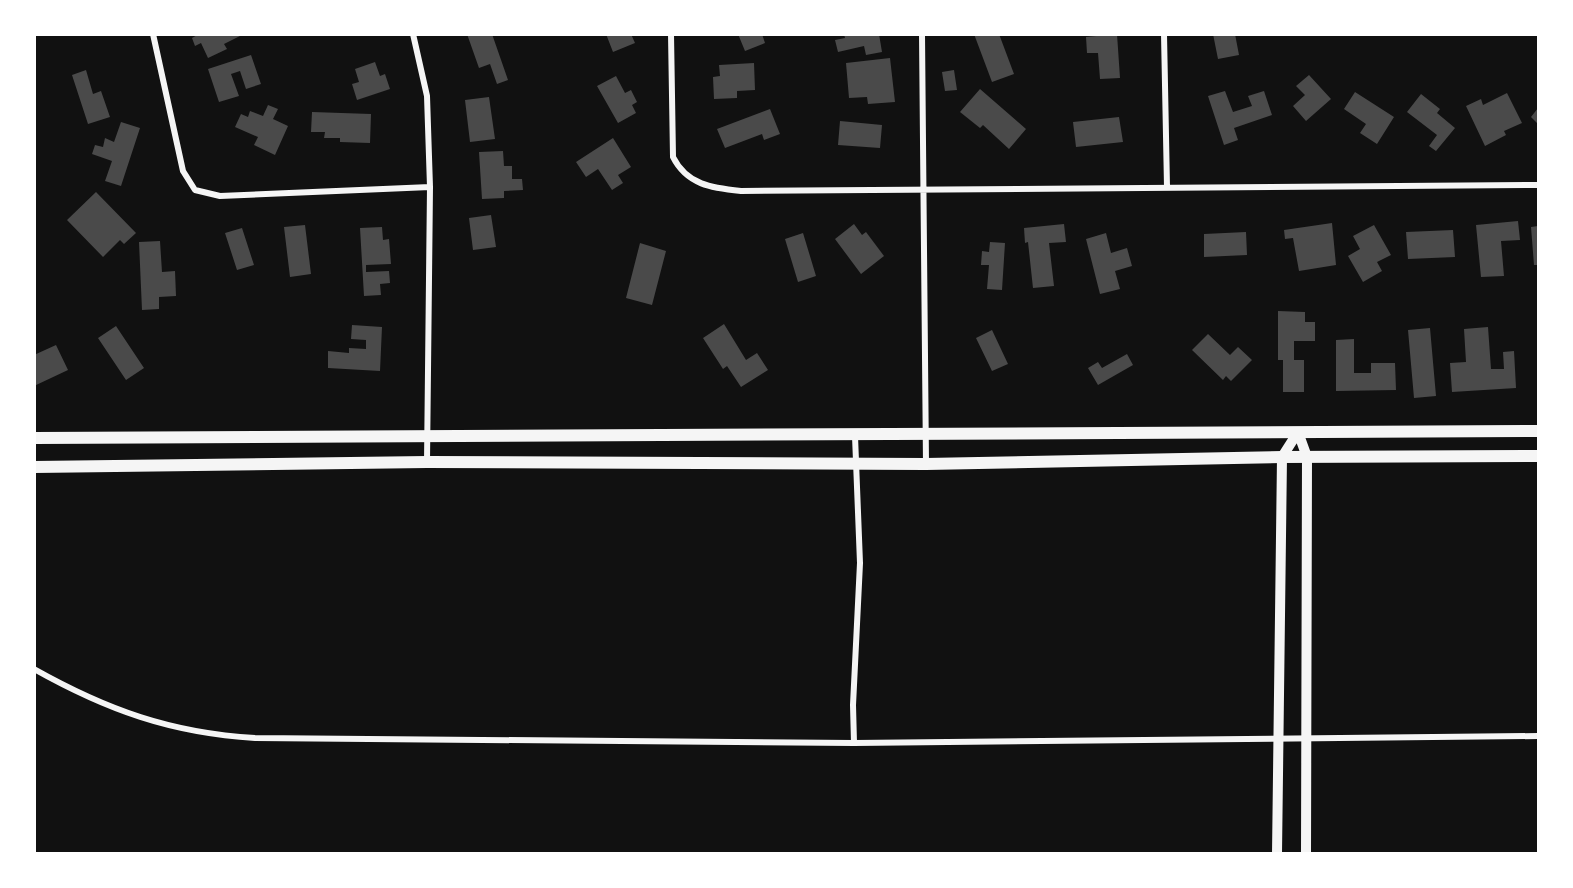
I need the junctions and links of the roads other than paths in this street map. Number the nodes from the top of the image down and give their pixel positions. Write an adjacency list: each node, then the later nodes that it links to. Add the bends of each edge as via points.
1 (153, 34): 7 (street, via 183,171 195,190 220,196)
2 (413, 34): 7 (street, via 427,96)
3 (671, 34): 9 (street, via 672,149 678,166 699,184 741,191)
4 (921, 34): 9 (street)
5 (1164, 34): 8 (street)
6 (1539, 185): 8 (street)
7 (430, 187): 13 (street)
8 (1167, 187): 9 (street)
9 (925, 190): 12 (street)
10 (1539, 431): 11 (main road)
11 (1298, 432): 12 (main road); 17 (street); 18 (street)
12 (925, 433): 14 (main road); 21 (street)
13 (429, 435): 14 (main road); 15 (main road); 19 (street)
14 (855, 436): 20 (street)
15 (34, 438)
16 (1539, 456): 18 (main road)
17 (1282, 457): 18 (main road); 21 (main road); 25 (street)
18 (1307, 458): 26 (street)
19 (427, 462): 20 (main road); 22 (main road)
20 (857, 464): 21 (main road); 27 (street, via 860,563)
21 (926, 464)
22 (34, 467)
23 (34, 669): 27 (street, via 116,711 187,732 220,736)
24 (1539, 736): 26 (street)
25 (1276, 737): 26 (street); 27 (street); 28 (street)
26 (1306, 738): 29 (street)
27 (854, 743)
28 (1277, 854)
29 (1306, 854)

